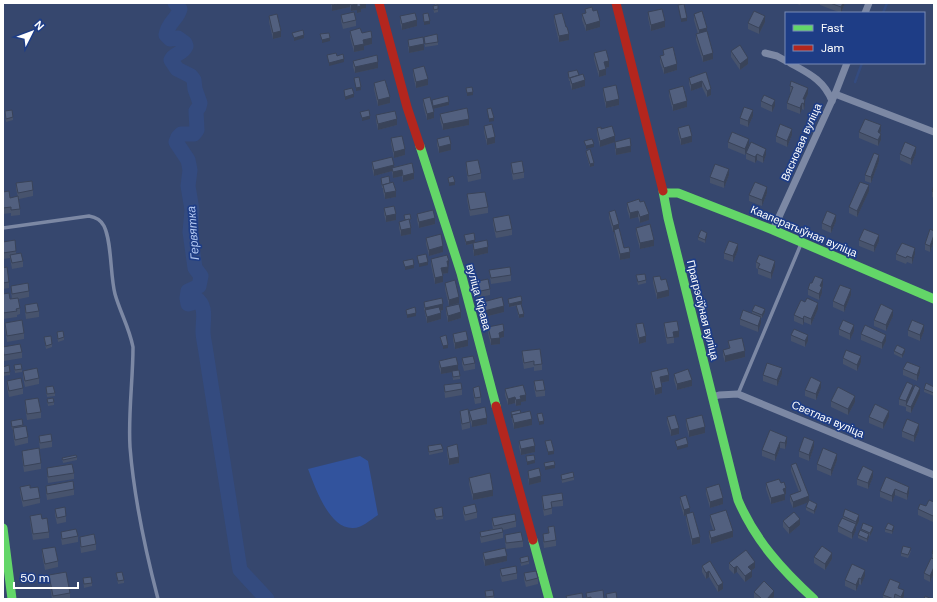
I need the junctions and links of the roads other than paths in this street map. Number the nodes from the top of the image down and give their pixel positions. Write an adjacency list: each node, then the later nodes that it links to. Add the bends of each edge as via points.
1 (379, 3): 21 (street, вуліца Кірава, via 407,107 461,273)
2 (616, 3): 9 (street, Прагрэсіўная вуліца)
3 (765, 53): 4 (street)
4 (785, 60)
5 (792, 64): 7 (street, via 820,81)
6 (847, 64): 7 (street, Вясновая вуліца)
7 (833, 98): 8 (street); 11 (street, Вясновая вуліца)
8 (934, 132)
9 (664, 193): 11 (street, Кааператыўная вуліца, via 678,193); 15 (street, Прагрэсіўная вуліца)
10 (3, 228): 20 (lane, via 89,216 97,219 104,227 115,294 133,347 130,446 135,492)
11 (773, 230): 12 (street, Кааператыўная вуліца)
12 (801, 243): 13 (street, Кааператыўная вуліца); 14 (lane)
13 (934, 299)
14 (738, 394): 15 (street, Светлая вуліца); 16 (street, Светлая вуліца)
15 (712, 397): 22 (street, Прагрэсіўная вуліца, via 738,500 749,526 766,550)
16 (934, 475)
17 (3, 528): 18 (street)
18 (6, 586): 19 (street)
19 (12, 599)
20 (158, 599)
21 (549, 599)
22 (814, 599)

